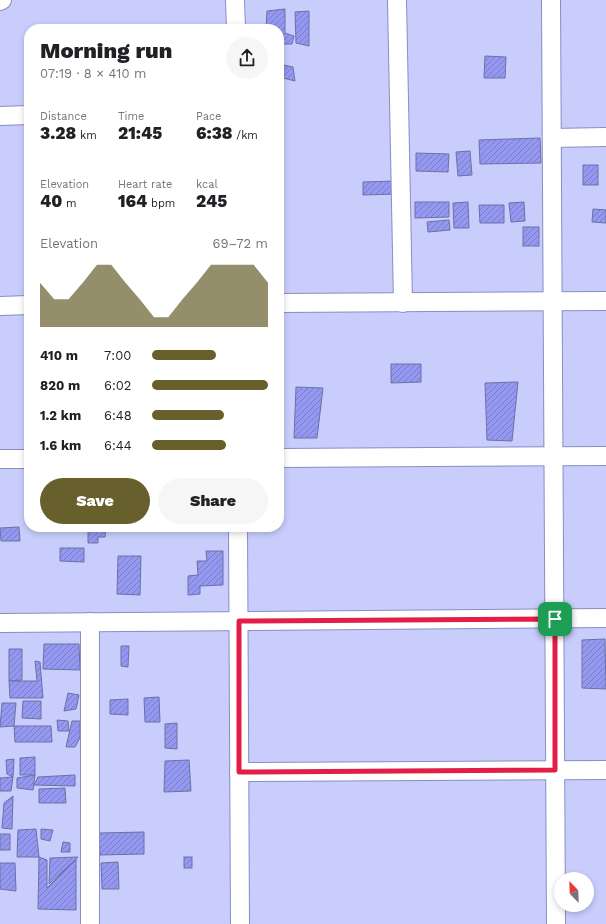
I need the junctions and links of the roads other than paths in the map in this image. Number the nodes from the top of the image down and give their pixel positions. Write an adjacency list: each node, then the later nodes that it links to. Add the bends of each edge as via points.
1 (235, 0): 4 (street)
2 (397, 0): 10 (street)
3 (551, 0): 8 (street)
4 (236, 24)
5 (0, 116): 6 (street)
6 (24, 116)
7 (606, 137): 8 (street)
8 (552, 138): 11 (street)
9 (606, 301): 11 (street)
10 (403, 302): 11 (street); 12 (street)
11 (553, 302): 15 (street)
12 (284, 303)
13 (24, 305): 14 (street)
14 (0, 306)
15 (554, 456): 16 (street); 17 (street); 22 (street)
16 (606, 456)
17 (284, 458)
18 (0, 459): 19 (street)
19 (24, 459)
20 (238, 532): 23 (street)
21 (606, 618): 22 (street)
22 (555, 619): 23 (street); 26 (street)
23 (239, 621): 24 (street); 28 (street)
24 (90, 622): 25 (street); 29 (street)
25 (0, 624)
26 (555, 770): 27 (street); 28 (street); 31 (street)
27 (606, 770)
28 (239, 772): 30 (street)
29 (90, 924)
30 (240, 924)
31 (556, 924)

